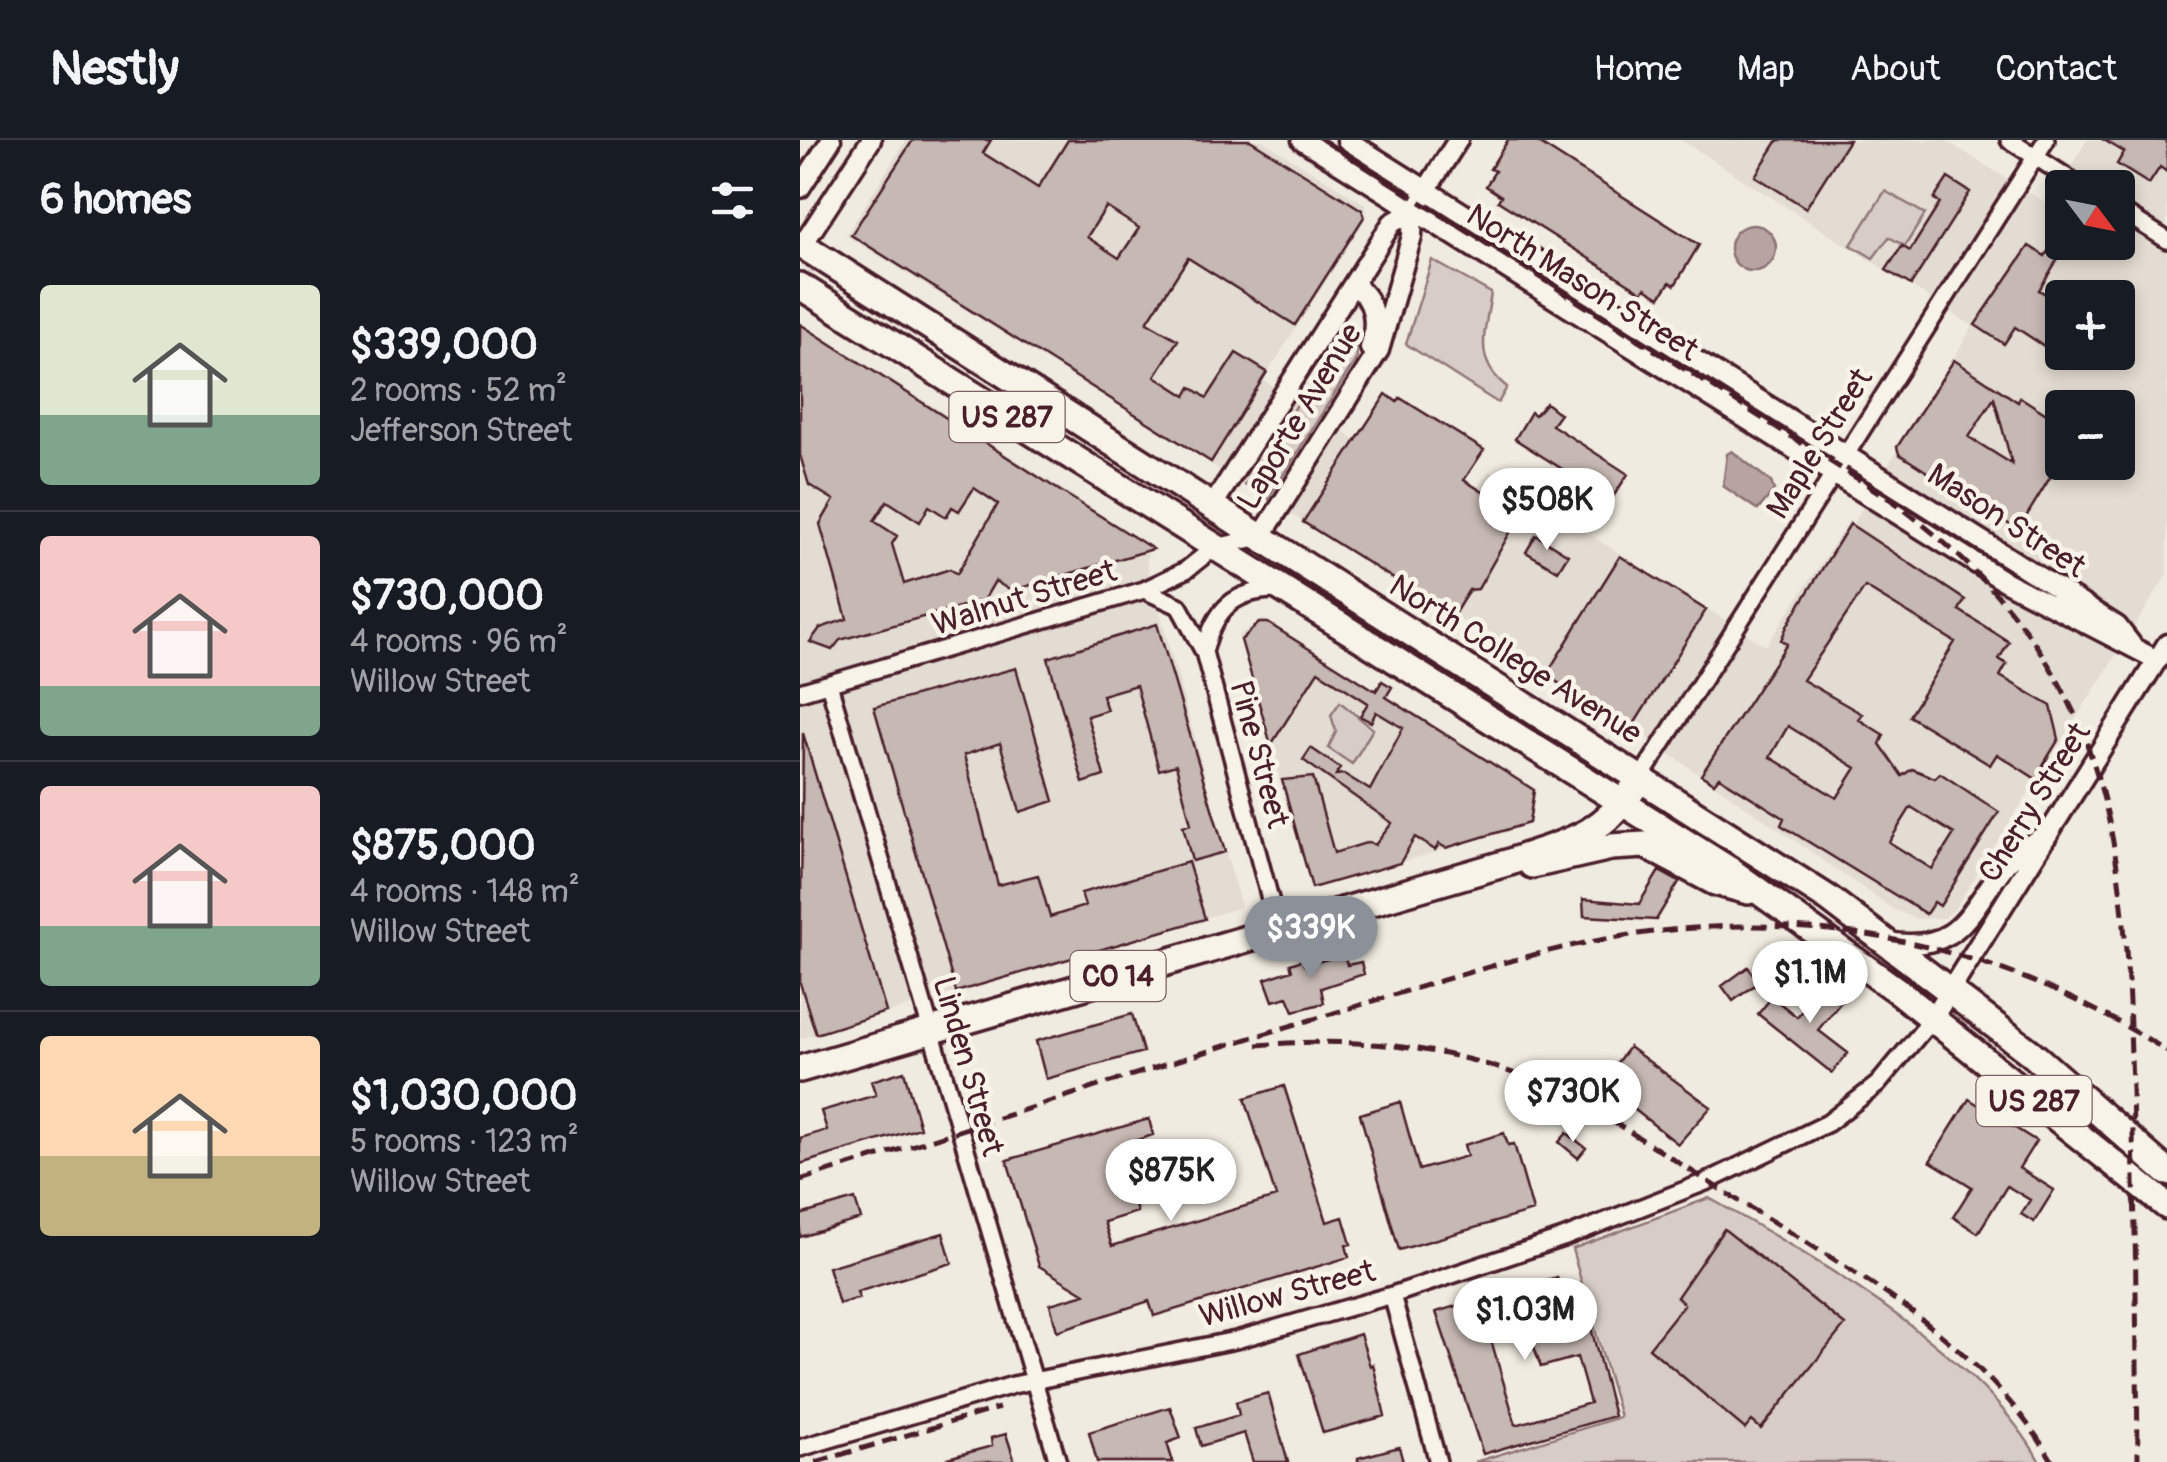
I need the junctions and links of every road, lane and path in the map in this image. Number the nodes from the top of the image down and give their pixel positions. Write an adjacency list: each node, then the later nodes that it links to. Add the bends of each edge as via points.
1 (830, 140): 10 (street)
2 (871, 140): 15 (street)
3 (1302, 140): 12 (street, North Mason Street)
4 (1347, 140): 11 (street, Mason Street)
5 (1458, 140): 11 (street, Laporte Avenue)
6 (2009, 140): 8 (street)
7 (2046, 140): 8 (street, Maple Street)
8 (2036, 156): 9 (street); 19 (street, Maple Street)
9 (2057, 170)
10 (800, 188)
11 (1426, 190): 12 (street, Laporte Avenue); 19 (street, Mason Street)
12 (1413, 210): 16 (street, Laporte Avenue, via 1392,223); 18 (street, Laporte Avenue, via 1388,327); 20 (street, North Mason Street)
13 (2135, 219): 14 (street)
14 (2167, 240)
15 (801, 246): 21 (highway, North College Avenue / US 287)
16 (1354, 285): 18 (street, via 1366,294 1375,328); 21 (street, Laporte Avenue)
17 (800, 286): 23 (highway, North College Avenue / US 287)
18 (1337, 421): 22 (street, Laporte Avenue)
19 (1846, 452): 20 (street, Maple Street); 26 (street, Mason Street, via 2117,626)
20 (1831, 475): 26 (street, Mason Street, via 2004,581 2108,638); 31 (street, Maple Street)
21 (1213, 505): 22 (highway, North College Avenue / US 287); 23 (street)
22 (1262, 536): 23 (street, Laporte Avenue); 31 (highway, North College Avenue / US 287)
23 (1215, 547): 24 (street, Walnut Street); 25 (highway, North College Avenue / US 287)
24 (1144, 590): 27 (street, Pine Street, via 1179,606); 29 (street, Walnut Street)
25 (1282, 590): 27 (street, Pine Street, via 1236,596 1216,615); 32 (highway, North College Avenue / US 287)
26 (2132, 644): 28 (street, Mason Street)
27 (1204, 652): 36 (street, Pine Street)
28 (2164, 657): 33 (street, Cherry Street)
29 (829, 684): 30 (street, Walnut Street); 40 (street, Linden Street)
30 (800, 692)
31 (1641, 776): 32 (highway); 37 (highway, North College Avenue / US 287)
32 (1624, 802): 34 (highway, CO 14, via 1592,832); 35 (highway, North College Avenue / US 287)
33 (2052, 829): 37 (street, via 2008,861 1956,931 1922,944); 38 (street, Cherry Street)
34 (1510, 862): 35 (highway, CO 14, via 1542,866 1645,845 1715,882); 36 (highway, CO 14)
35 (1768, 897): 39 (highway, North College Avenue / US 287)
36 (1278, 929): 40 (highway, CO 14)
37 (1886, 942): 38 (highway, North College Avenue / US 287)
38 (1951, 991): 39 (street, Willow Street); 42 (highway, North College Avenue / US 287)
39 (1933, 1018): 43 (highway, North College Avenue / US 287); 44 (street, Willow Street, via 1878,1084 1793,1143 1563,1238)
40 (932, 1029): 41 (highway, CO 14); 45 (street, Linden Street)
41 (800, 1069)
42 (2167, 1172)
43 (2167, 1206)
44 (1392, 1295): 45 (street, Willow Street, via 1236,1340); 48 (street)
45 (1034, 1381): 46 (street, Willow Street); 47 (street, Linden Street)
46 (800, 1448)
47 (1058, 1462)
48 (1438, 1462)

